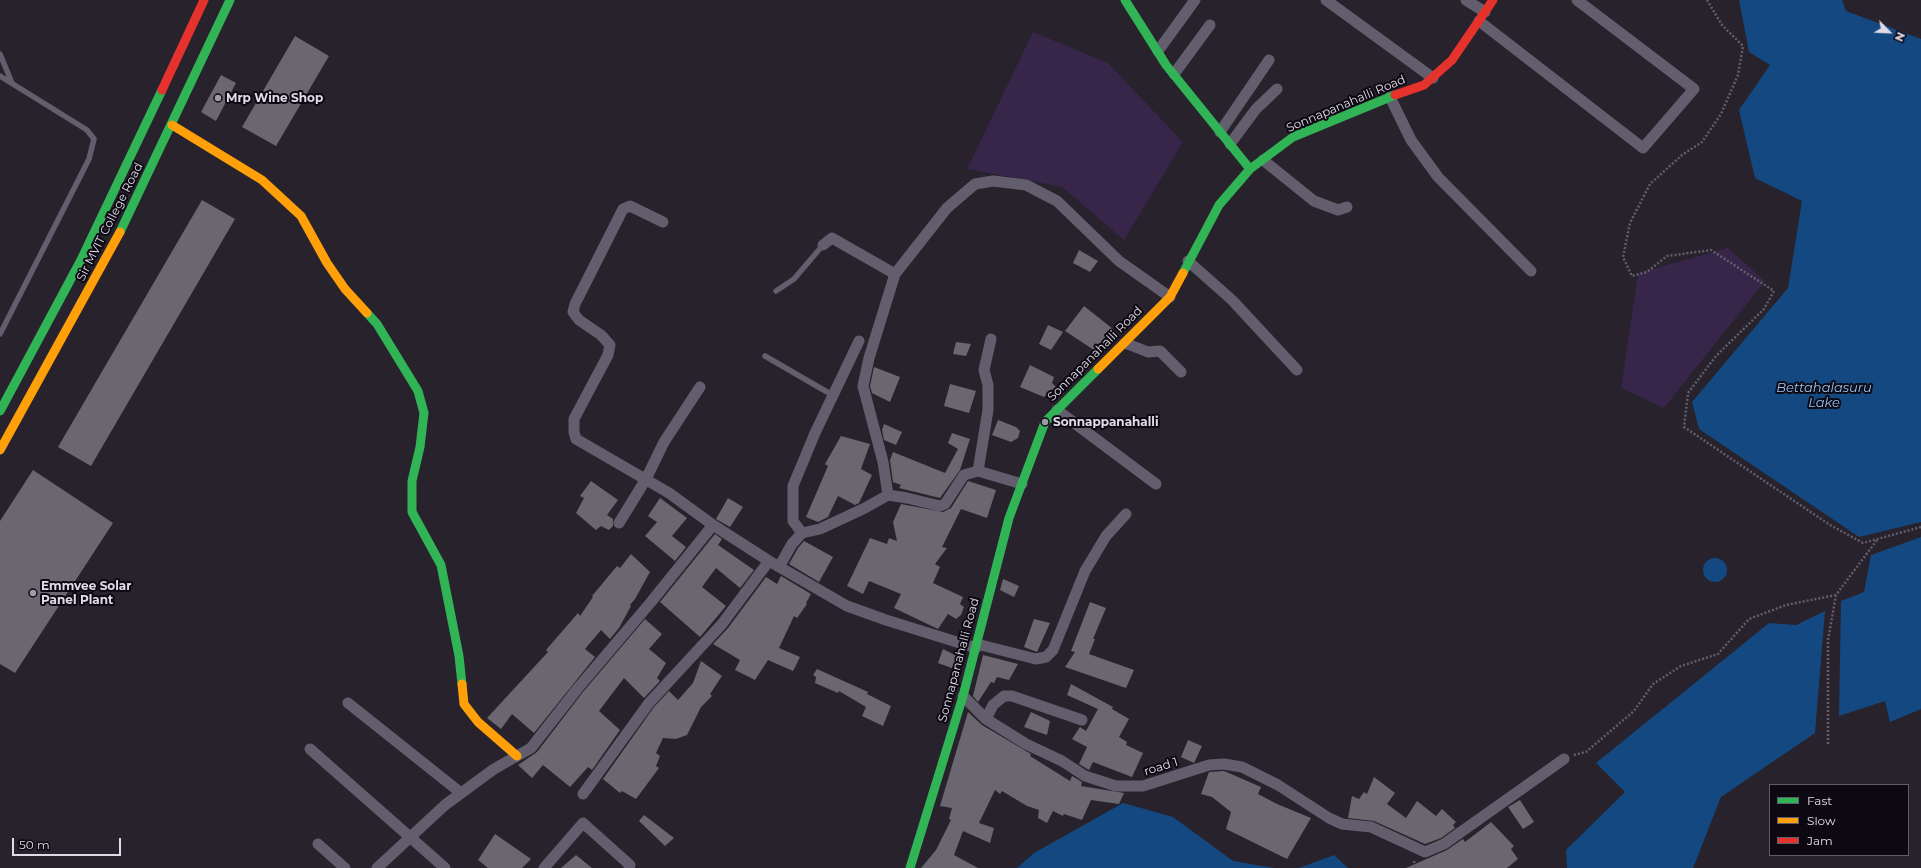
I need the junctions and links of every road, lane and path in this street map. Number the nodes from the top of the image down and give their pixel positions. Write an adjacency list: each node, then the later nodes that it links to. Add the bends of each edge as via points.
1 (204, 0): 43 (street, Sir MVIT College Road, via 81,260)
2 (230, 0): 21 (street, Sir MVIT College Road)
3 (1125, 0): 12 (street)
4 (1195, 0): 12 (street)
5 (1326, 0): 17 (street)
6 (1466, 0): 10 (street)
7 (1493, 0): 10 (street, Sonnapanahalli Road)
8 (1576, 0): 10 (street, via 1694,89 1643,148)
9 (1707, 0): 56 (path, via 1722,25 1743,46 1738,75 1722,114 1702,142 1682,155 1650,184 1630,224 1623,257 1632,276 1647,272 1667,256 1711,250 1774,291 1764,309 1716,356 1688,393 1684,427 1830,525 1863,543)
10 (1482, 17): 17 (street, Sonnapanahalli Road, via 1452,60)
11 (1210, 25): 15 (street)
12 (1158, 51): 15 (street)
13 (0, 54): 18 (lane)
14 (1269, 60): 22 (street)
15 (1174, 74): 22 (street)
16 (0, 76): 18 (lane)
17 (1432, 78): 20 (street, Sonnapanahalli Road, via 1424,85)
18 (12, 84): 34 (lane, via 87,130 94,139 89,159)
19 (1277, 89): 23 (street, via 1256,109)
20 (1390, 97): 24 (street, Sonnapanahalli Road, via 1293,137); 30 (street, via 1411,140 1438,177)
21 (172, 124): 45 (street, Sir MVIT College Road, via 120,232); 67 (street, via 262,180 301,216 327,263 345,289 377,324 418,391 424,413 412,481 412,512 441,565 460,656 464,704 478,722)
22 (1220, 132): 23 (street)
23 (1230, 144): 25 (street)
24 (1263, 160): 25 (street, Sonnapanahalli Road); 26 (street, via 1314,201 1338,210)
25 (1250, 169): 29 (street, Sonnapanahalli Road, via 1218,205)
26 (1347, 207)
27 (663, 222): 47 (street, via 630,206 623,209 573,312 578,320 601,335 610,345 608,355 574,419 576,439)
28 (823, 245): 31 (street, via 832,238); 32 (lane, via 794,279)
29 (1188, 261): 33 (street, Sonnapanahalli Road); 39 (street, via 1232,300)
30 (1531, 271)
31 (895, 274): 33 (street, via 947,208 975,184 993,181 1026,186 1057,201 1119,260); 50 (street, via 863,386 883,462)
32 (776, 291)
33 (1170, 296): 37 (street, Sonnapanahalli Road)
34 (0, 334)
35 (991, 339): 46 (street, via 984,370 988,385 988,410)
36 (859, 342): 42 (street)
37 (1125, 343): 40 (street, via 1148,352 1160,351); 44 (street, Sonnapanahalli Road)
38 (765, 356): 42 (lane)
39 (1297, 370)
40 (1181, 372)
41 (700, 387): 47 (street, via 664,442)
42 (834, 396): 55 (street, via 793,486 794,521)
43 (1, 407)
44 (1057, 410): 48 (street, Sonnapanahalli Road, via 1045,422); 49 (street)
45 (0, 450)
46 (978, 471): 48 (street); 50 (street, via 964,475 945,504 940,506)
47 (646, 479): 52 (street); 53 (street)
48 (1022, 484): 60 (street, Sonnapanahalli Road, via 1009,518)
49 (1156, 484)
50 (888, 496): 55 (street, via 820,529)
51 (1126, 514): 60 (street, via 1106,536 1085,571 1053,650 1046,658 1036,659)
52 (619, 523)
53 (713, 526): 57 (street); 67 (street, via 531,748)
54 (1921, 527): 56 (path)
55 (802, 533): 58 (street, via 792,544)
56 (1877, 540): 59 (path)
57 (768, 561): 58 (street); 70 (street, via 722,624 649,703)
58 (779, 567): 60 (street, via 847,606)
59 (1836, 595): 65 (path, via 1828,640); 68 (path, via 1786,605 1749,619 1718,654 1680,666 1653,684 1634,711 1586,752)
60 (976, 646): 61 (street, Sonnapanahalli Road)
61 (964, 696): 63 (street, road 1); 78 (street, Sonnapanahalli Road)
62 (348, 703): 69 (street)
63 (986, 719): 64 (street, via 993,705 1004,696 1012,696); 68 (street, road 1, via 1085,776 1116,786 1143,786 1209,765 1242,767 1278,785 1329,818 1342,824 1371,827 1425,852 1444,844)
64 (1082, 720)
65 (1828, 744)
66 (310, 749): 71 (street)
67 (517, 756): 69 (street)
68 (1564, 758)
69 (461, 793): 71 (street)
70 (583, 794)
71 (410, 837): 74 (street); 75 (street)
72 (318, 844): 73 (street)
73 (345, 868)
74 (377, 868)
75 (445, 868)
76 (544, 868): 77 (street, via 583,823 630,865)
77 (629, 868)
78 (910, 868)

